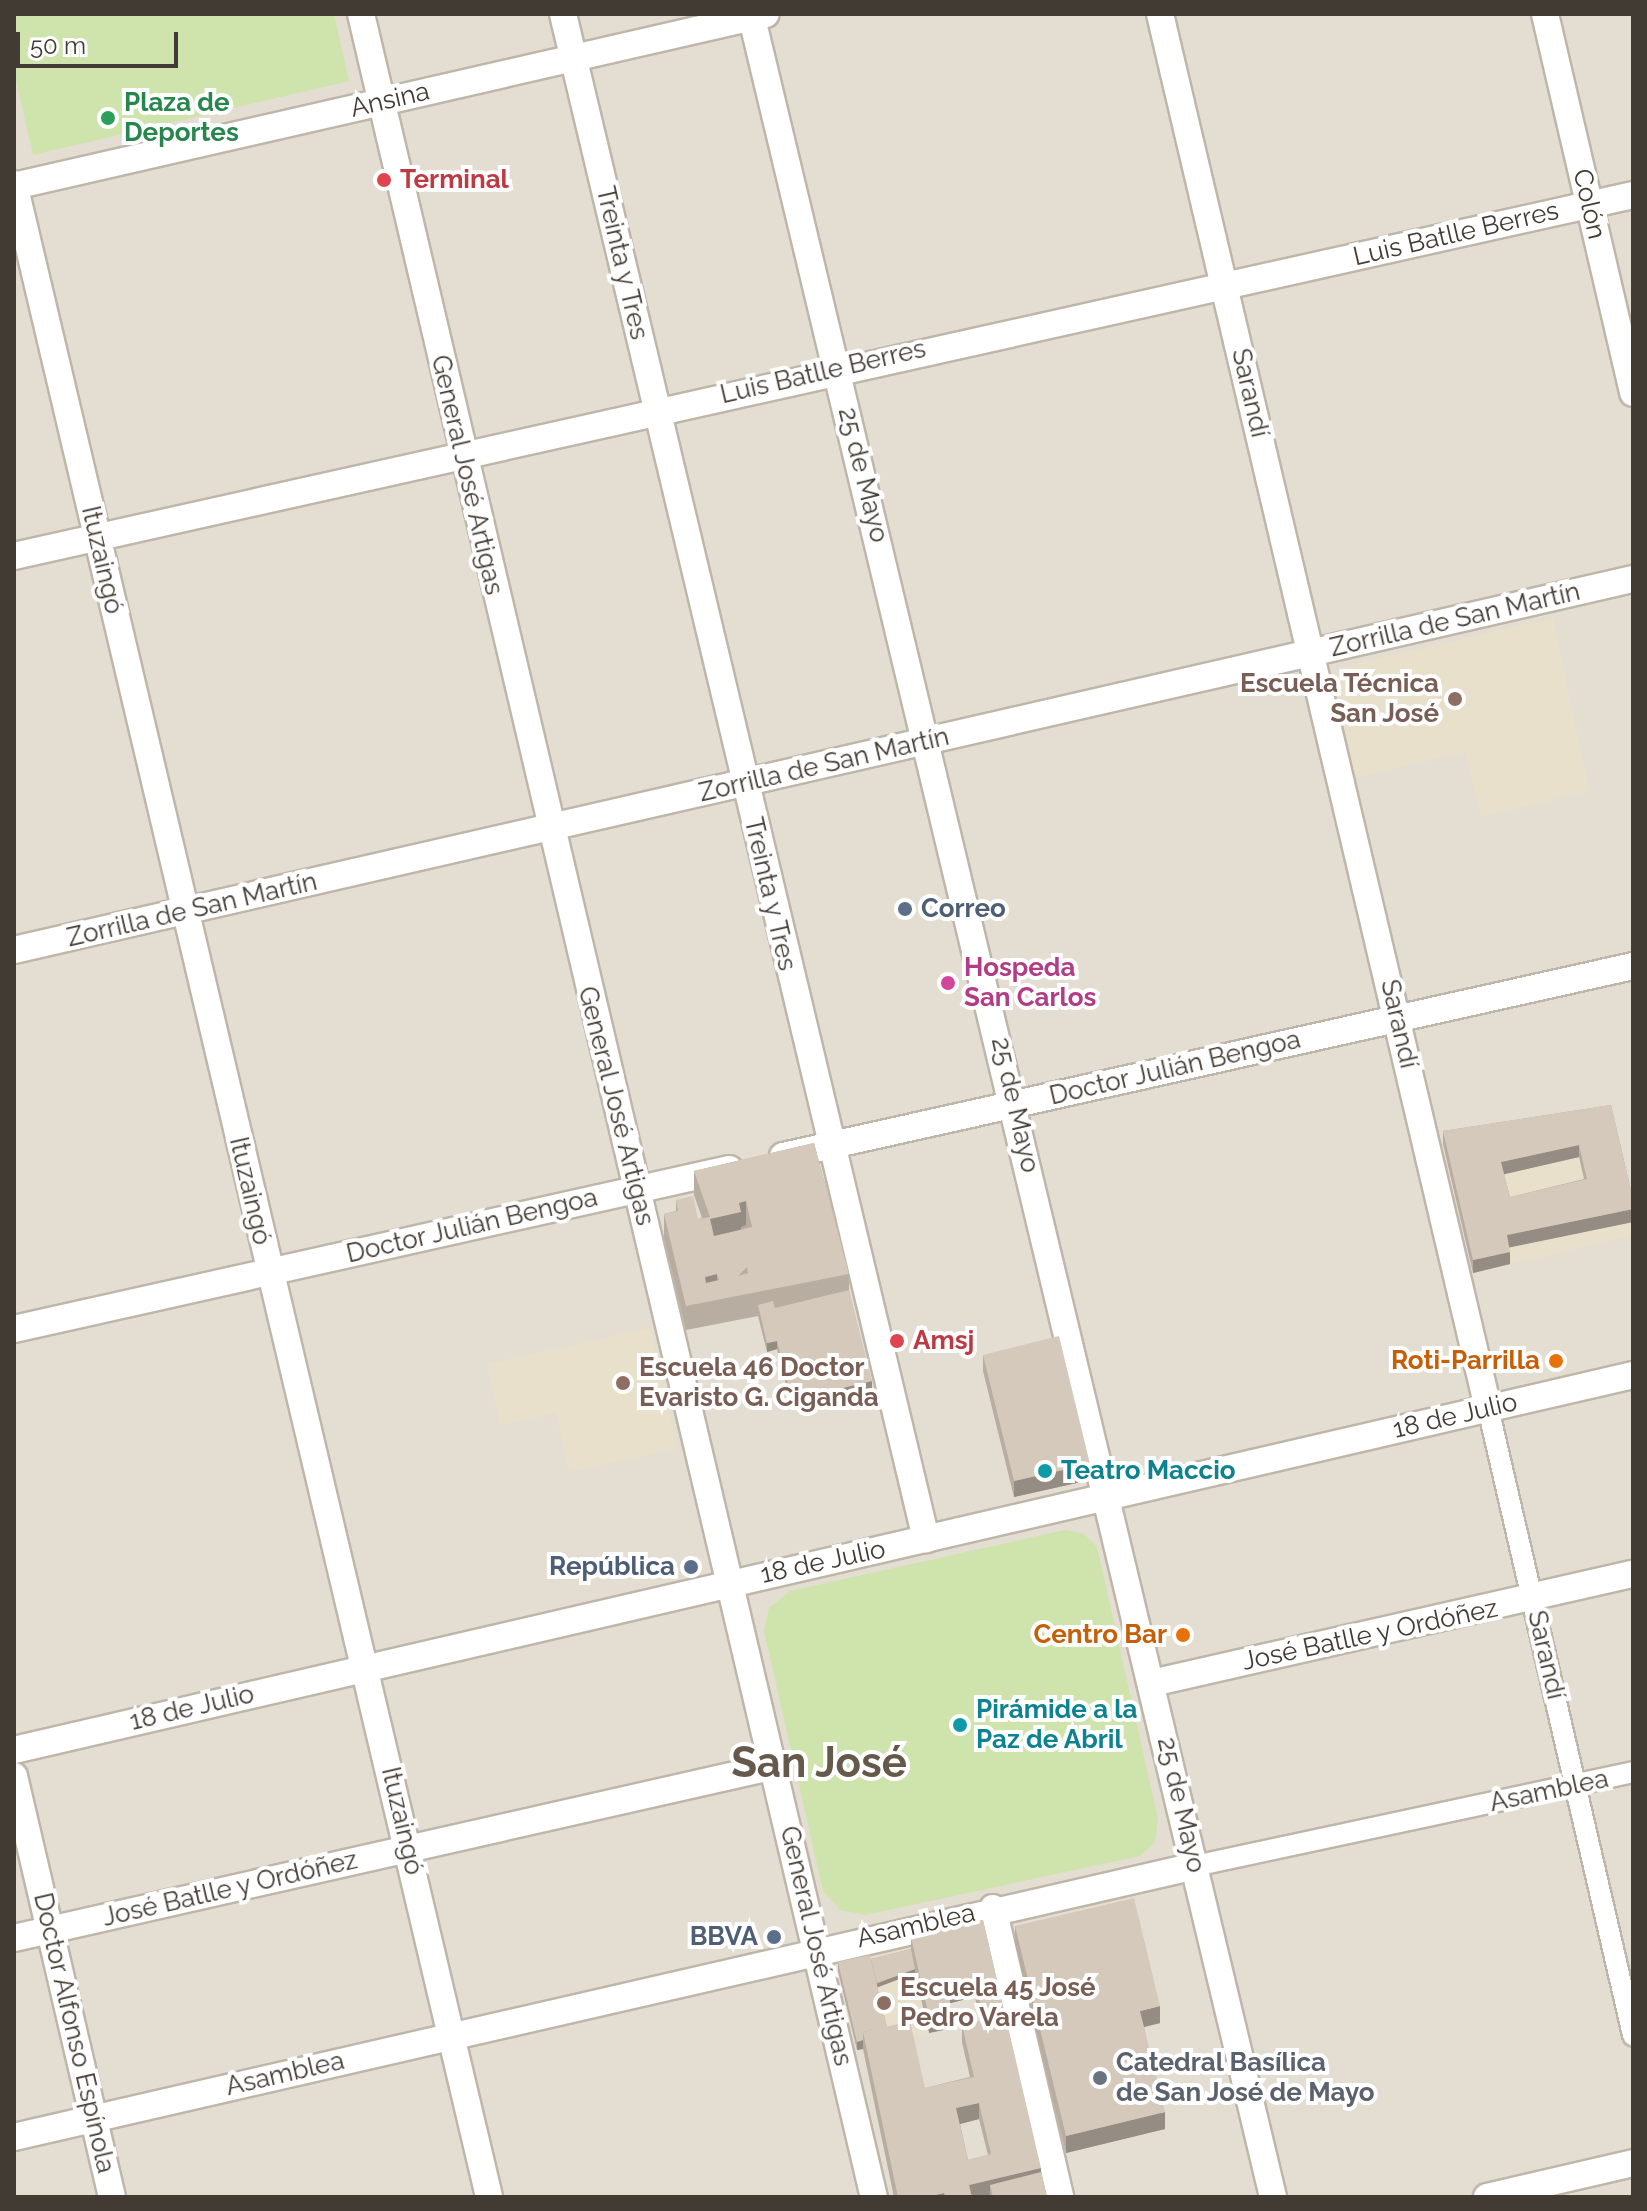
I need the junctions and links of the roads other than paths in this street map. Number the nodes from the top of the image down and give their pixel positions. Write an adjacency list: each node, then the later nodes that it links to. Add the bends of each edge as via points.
1 (361, 14): 7 (street, General José Artigas)
2 (563, 14): 6 (street, Treinta y Tres)
3 (1160, 14): 11 (street, Sarandí)
4 (1545, 14): 10 (street, Colón)
5 (756, 15): 6 (street, Ansina); 12 (street, 25 de Mayo)
6 (573, 60): 7 (street, Ansina); 14 (street, Treinta y Tres)
7 (381, 102): 8 (street, Ansina); 15 (street, General José Artigas)
8 (14, 185): 16 (street, Ituzaingó)
9 (1633, 195): 10 (street, Luis Batlle Berres)
10 (1589, 204): 11 (street, Luis Batlle Berres); 13 (street, Colón)
11 (1224, 285): 12 (street, Luis Batlle Berres); 19 (street, Sarandí)
12 (837, 367): 14 (street, Luis Batlle Berres); 20 (street, 25 de Mayo)
13 (1633, 393)
14 (656, 409): 15 (street, Luis Batlle Berres); 21 (street, Treinta y Tres)
15 (461, 451): 16 (street, Luis Batlle Berres); 22 (street, General José Artigas)
16 (97, 538): 17 (street, Luis Batlle Berres); 23 (street, Ituzaingó)
17 (14, 556)
18 (1633, 579): 19 (street, Zorrilla de San Martín)
19 (1311, 654): 20 (street, Zorrilla de San Martín); 26 (street, Sarandí)
20 (927, 741): 21 (street, Zorrilla de San Martín); 27 (street, 25 de Mayo)
21 (744, 783): 22 (street, Zorrilla de San Martín); 28 (street, Treinta y Tres)
22 (548, 828): 23 (street, Zorrilla de San Martín); 29 (street, General José Artigas)
23 (185, 911): 24 (street, Zorrilla de San Martín); 30 (street, Ituzaingó)
24 (14, 950)
25 (1633, 966): 26 (street, Doctor Julián Bengoa)
26 (1397, 1018): 27 (street, Doctor Julián Bengoa); 33 (street, Sarandí)
27 (1016, 1104): 28 (street, Doctor Julián Bengoa); 34 (street, 25 de Mayo)
28 (830, 1146): 29 (street, Doctor Julián Bengoa); 35 (street, Treinta y Tres)
29 (637, 1189): 30 (street, Doctor Julián Bengoa); 37 (street, General José Artigas)
30 (269, 1272): 31 (street, Doctor Julián Bengoa); 39 (street, Ituzaingó)
31 (14, 1329)
32 (1633, 1375): 33 (street, 18 de Julio)
33 (1488, 1408): 34 (street, 18 de Julio); 38 (street, Sarandí)
34 (1106, 1499): 35 (street, 18 de Julio); 40 (street, 25 de Mayo)
35 (926, 1539): 37 (street, 18 de Julio)
36 (1633, 1574): 38 (street, José Batlle y Ordóñez)
37 (728, 1582): 39 (street, 18 de Julio); 42 (street, General José Artigas)
38 (1533, 1599): 40 (street, José Batlle y Ordóñez); 45 (street, Sarandí)
39 (366, 1666): 41 (street, 18 de Julio); 46 (street, Ituzaingó)
40 (1152, 1683): 47 (street, 25 de Mayo)
41 (14, 1750)
42 (775, 1766): 46 (street, José Batlle y Ordóñez); 51 (street, General José Artigas)
43 (1633, 1772): 45 (street, Asamblea)
44 (14, 1776): 49 (street, Doctor Alfonso Espínola)
45 (1575, 1785): 47 (street, Asamblea); 53 (street, Sarandí)
46 (409, 1849): 49 (street, José Batlle y Ordóñez); 52 (street, Ituzaingó)
47 (1195, 1866): 48 (street, Asamblea); 61 (street, 25 de Mayo)
48 (993, 1908): 51 (street, Asamblea); 60 (street)
49 (51, 1930): 50 (street, José Batlle y Ordóñez); 54 (street, Doctor Alfonso Espínola)
50 (14, 1938)
51 (815, 1949): 52 (street, Asamblea); 59 (street, General José Artigas)
52 (453, 2034): 54 (street, Asamblea); 58 (street, Ituzaingó)
53 (1633, 2035)
54 (94, 2119): 55 (street, Asamblea); 57 (street, Doctor Alfonso Espínola)
55 (14, 2137)
56 (1633, 2163): 62 (street)
57 (112, 2197)
58 (489, 2197)
59 (874, 2197)
60 (1060, 2197)
61 (1273, 2197)
62 (1487, 2197)

